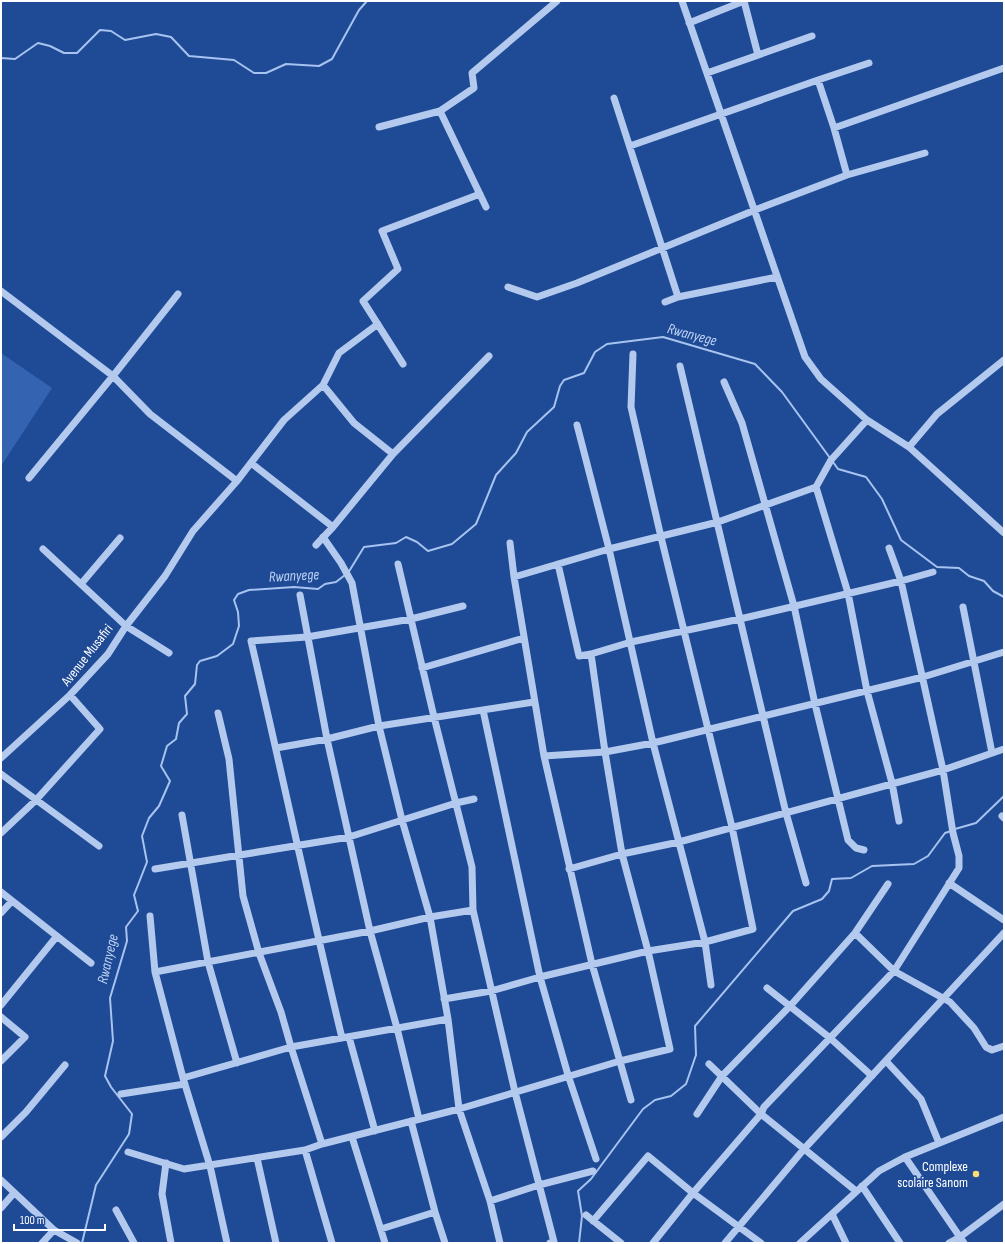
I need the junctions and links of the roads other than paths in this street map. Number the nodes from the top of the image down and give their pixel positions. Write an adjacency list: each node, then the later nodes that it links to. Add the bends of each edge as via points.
1 (557, 1): 12 (street, via 472,73 474,88)
2 (682, 1): 4 (street)
3 (744, 1): 4 (street); 6 (street)
4 (690, 23): 9 (street)
5 (812, 36): 6 (street)
6 (758, 55): 9 (street)
7 (870, 63): 10 (street)
8 (1004, 68): 15 (street)
9 (707, 73): 13 (street)
10 (818, 80): 13 (street); 15 (street)
11 (614, 98): 16 (street)
12 (440, 111): 14 (street); 19 (street)
13 (721, 114): 16 (street); 21 (street)
14 (379, 127)
15 (834, 128): 18 (street)
16 (630, 146): 22 (street)
17 (925, 152): 18 (street)
18 (847, 174): 21 (street)
19 (480, 194): 20 (street); 29 (street, via 382,231 398,269 363,301)
20 (486, 207)
21 (754, 210): 22 (street); 23 (street)
22 (663, 248): 24 (street, via 577,283 537,296); 27 (street)
23 (778, 277): 27 (street); 38 (street, via 805,358 821,379)
24 (508, 287)
25 (1, 291): 35 (street)
26 (178, 294): 35 (street)
27 (678, 297): 28 (street)
28 (664, 302)
29 (378, 324): 33 (street); 37 (street, via 339,353)
30 (633, 354): 51 (street, via 631,407)
31 (489, 356): 41 (street)
32 (1004, 360): 40 (street, via 937,414)
33 (403, 364)
34 (680, 366): 47 (street)
35 (113, 376): 43 (street); 44 (street, via 150,414)
36 (724, 382): 46 (street, via 742,423)
37 (323, 385): 41 (street, via 354,423); 42 (street, Avenue Musafiri, via 284,420)
38 (867, 420): 40 (street); 45 (street, via 831,460)
39 (577, 425): 57 (street)
40 (909, 447): 49 (street)
41 (393, 454): 48 (street)
42 (251, 463): 44 (street, Avenue Musafiri); 48 (street)
43 (29, 478)
44 (237, 481): 71 (street, Avenue Musafiri, via 193,531 165,576)
45 (816, 487): 46 (street); 64 (street)
46 (766, 505): 47 (street); 67 (street)
47 (718, 522): 51 (street); 70 (street)
48 (333, 527): 50 (street)
49 (1004, 533)
50 (323, 537): 54 (street); 72 (street, via 352,583)
51 (661, 537): 57 (street); 73 (street)
52 (120, 538): 63 (street)
53 (510, 543): 61 (street)
54 (316, 544)
55 (889, 548): 62 (street)
56 (43, 549): 63 (street)
57 (609, 549): 59 (street); 76 (street)
58 (398, 564): 69 (street)
59 (558, 564): 61 (street); 79 (street, via 578,656)
60 (933, 572): 62 (street)
61 (514, 577): 75 (street)
62 (901, 582): 64 (street); 82 (street)
63 (81, 584): 71 (street)
64 (848, 593): 67 (street); 83 (street)
65 (300, 595): 74 (street)
66 (463, 606): 69 (street)
67 (794, 606): 70 (street); 86 (street)
68 (963, 607): 80 (street)
69 (411, 619): 72 (street); 81 (street)
70 (740, 619): 73 (street); 90 (street)
71 (126, 626): 78 (street); 84 (street, Avenue Musafiri, via 108,654)
72 (360, 628): 74 (street); 91 (street)
73 (684, 631): 76 (street); 92 (street)
74 (307, 637): 93 (street); 95 (street, via 251,640)
75 (524, 638): 81 (street); 85 (street)
76 (631, 642): 79 (street); 94 (street)
77 (1004, 652): 80 (street)
78 (169, 653)
79 (591, 654): 97 (street)
80 (974, 661): 82 (street); 98 (street)
81 (422, 668): 89 (street)
82 (923, 677): 83 (street); 101 (street)
83 (868, 691): 86 (street); 103 (street)
84 (70, 695): 100 (street); 106 (street, Avenue Musafiri, via 100,729)
85 (534, 702): 87 (street); 99 (street)
86 (815, 704): 90 (street); 104 (street)
87 (483, 710): 89 (street); 147 (street)
88 (218, 713): 120 (street, via 229,759)
89 (434, 717): 91 (street); 107 (street)
90 (763, 717): 92 (street); 108 (street)
91 (379, 726): 93 (street); 110 (street)
92 (709, 729): 94 (street); 112 (street)
93 (327, 739): 95 (street); 114 (street)
94 (653, 743): 97 (street); 115 (street)
95 (276, 748): 116 (street)
96 (1004, 750): 98 (street)
97 (605, 752): 99 (street); 119 (street)
98 (992, 753): 101 (street)
99 (544, 756): 123 (street)
100 (1, 758)
101 (944, 770): 103 (street); 125 (street, via 952,830 959,856 959,868)
102 (1, 774): 106 (street)
103 (892, 783): 104 (street); 111 (street)
104 (839, 798): 108 (street); 118 (street, via 848,840 856,848)
105 (474, 799): 107 (street)
106 (36, 800): 113 (street, Avenue Musafiri); 117 (street)
107 (456, 803): 110 (street); 129 (street, via 472,868)
108 (786, 813): 112 (street); 124 (street)
109 (182, 815): 121 (street)
110 (402, 820): 114 (street); 132 (street)
111 (899, 821)
112 (732, 827): 115 (street); 139 (street, via 753,929)
113 (1, 833)
114 (349, 837): 116 (street); 134 (street)
115 (679, 842): 119 (street); 139 (street)
116 (298, 845): 120 (street); 138 (street)
117 (99, 846)
118 (864, 850)
119 (622, 854): 123 (street); 140 (street)
120 (239, 855): 121 (street); 141 (street, via 243,896)
121 (190, 864): 122 (street); 142 (street)
122 (155, 869)
123 (569, 870): 144 (street)
124 (806, 883)
125 (949, 883): 133 (street); 145 (street)
126 (888, 884): 135 (street)
127 (1, 892): 128 (street)
128 (12, 901): 130 (street); 137 (street)
129 (473, 910): 132 (street); 150 (street)
130 (1, 913)
131 (150, 916): 146 (street)
132 (430, 917): 134 (street); 152 (street)
133 (1004, 920)
134 (370, 931): 138 (street); 157 (street)
135 (855, 933): 145 (street); 154 (street)
136 (1004, 933): 151 (street)
137 (57, 936): 143 (street); 153 (street)
138 (318, 941): 141 (street); 158 (street)
139 (706, 942): 140 (street); 148 (street)
140 (648, 951): 144 (street); 163 (street, via 670,1049)
141 (258, 953): 142 (street); 161 (street, via 282,1012)
142 (208, 962): 146 (street); 165 (street)
143 (91, 963)
144 (592, 964): 147 (street); 163 (street)
145 (894, 971): 151 (street); 159 (street)
146 (155, 972): 171 (street)
147 (540, 977): 150 (street); 168 (street)
148 (711, 985)
149 (767, 988): 154 (street)
150 (491, 991): 152 (street); 172 (street)
151 (944, 998): 160 (street, via 974,1028 986,1047 992,1050); 164 (street)
152 (444, 999): 156 (street)
153 (1, 1005)
154 (791, 1005): 159 (street); 169 (street)
155 (1, 1017): 162 (street, via 25,1037)
156 (448, 1019): 157 (street); 175 (street)
157 (396, 1028): 158 (street); 179 (street)
158 (346, 1037): 161 (street); 180 (street)
159 (830, 1038): 170 (street); 177 (street, via 764,1107)
160 (1004, 1046)
161 (291, 1047): 165 (street); 184 (street)
162 (1, 1061)
163 (620, 1061): 168 (street); 174 (street)
164 (886, 1061): 170 (street); 183 (street, via 921,1099)
165 (237, 1062): 171 (street)
166 (709, 1064): 169 (street)
167 (65, 1065): 182 (street, via 26,1112)
168 (568, 1075): 172 (street); 190 (street)
169 (722, 1076): 176 (street); 177 (street)
170 (872, 1076): 185 (street)
171 (184, 1081): 173 (street); 192 (street)
172 (515, 1092): 175 (street); 195 (street)
173 (121, 1094)
174 (631, 1100)
175 (459, 1109): 179 (street); 200 (street)
176 (697, 1114)
177 (761, 1114): 185 (street); 199 (street)
178 (1004, 1117): 183 (street)
179 (415, 1120): 180 (street); 204 (street)
180 (375, 1131): 181 (street)
181 (352, 1136): 184 (street); 209 (street)
182 (1, 1137)
183 (939, 1143): 188 (street)
184 (322, 1144): 186 (street)
185 (804, 1149): 197 (street); 208 (street)
186 (305, 1150): 189 (street); 218 (street)
187 (128, 1152): 191 (street)
188 (905, 1157): 196 (street, via 879,1171); 211 (street)
189 (256, 1158): 192 (street); 217 (street)
190 (596, 1159)
191 (166, 1163): 192 (street, via 184,1169); 215 (street, via 162,1194)
192 (210, 1166): 216 (street)
193 (592, 1171): 195 (street)
194 (1, 1180): 198 (street)
195 (539, 1185): 200 (street); 222 (street, via 554,1242)
196 (862, 1186): 197 (street); 229 (street)
197 (856, 1191): 205 (street)
198 (14, 1193): 202 (street); 210 (street)
199 (693, 1193): 207 (street, via 648,1156); 208 (street); 224 (street)
200 (490, 1201): 221 (street)
201 (1003, 1205): 211 (street)
202 (1, 1208)
203 (116, 1210): 214 (street)
204 (435, 1212): 209 (street); 220 (street)
205 (832, 1214): 227 (street); 228 (street)
206 (586, 1215): 207 (street)
207 (593, 1221): 223 (street)
208 (740, 1227): 225 (street); 226 (street)
209 (381, 1229): 219 (street)
210 (54, 1230): 212 (street); 213 (street)
211 (962, 1240): 230 (street)
212 (42, 1243)
213 (77, 1243)
214 (134, 1243)
215 (171, 1243)
216 (227, 1243)
217 (276, 1243)
218 (332, 1243)
219 (385, 1243)
220 (445, 1243)
221 (500, 1243)
222 (550, 1243)
223 (621, 1243)
224 (653, 1243)
225 (725, 1243)
226 (761, 1243)
227 (800, 1243)
228 (846, 1243)
229 (900, 1243)
230 (949, 1243)

